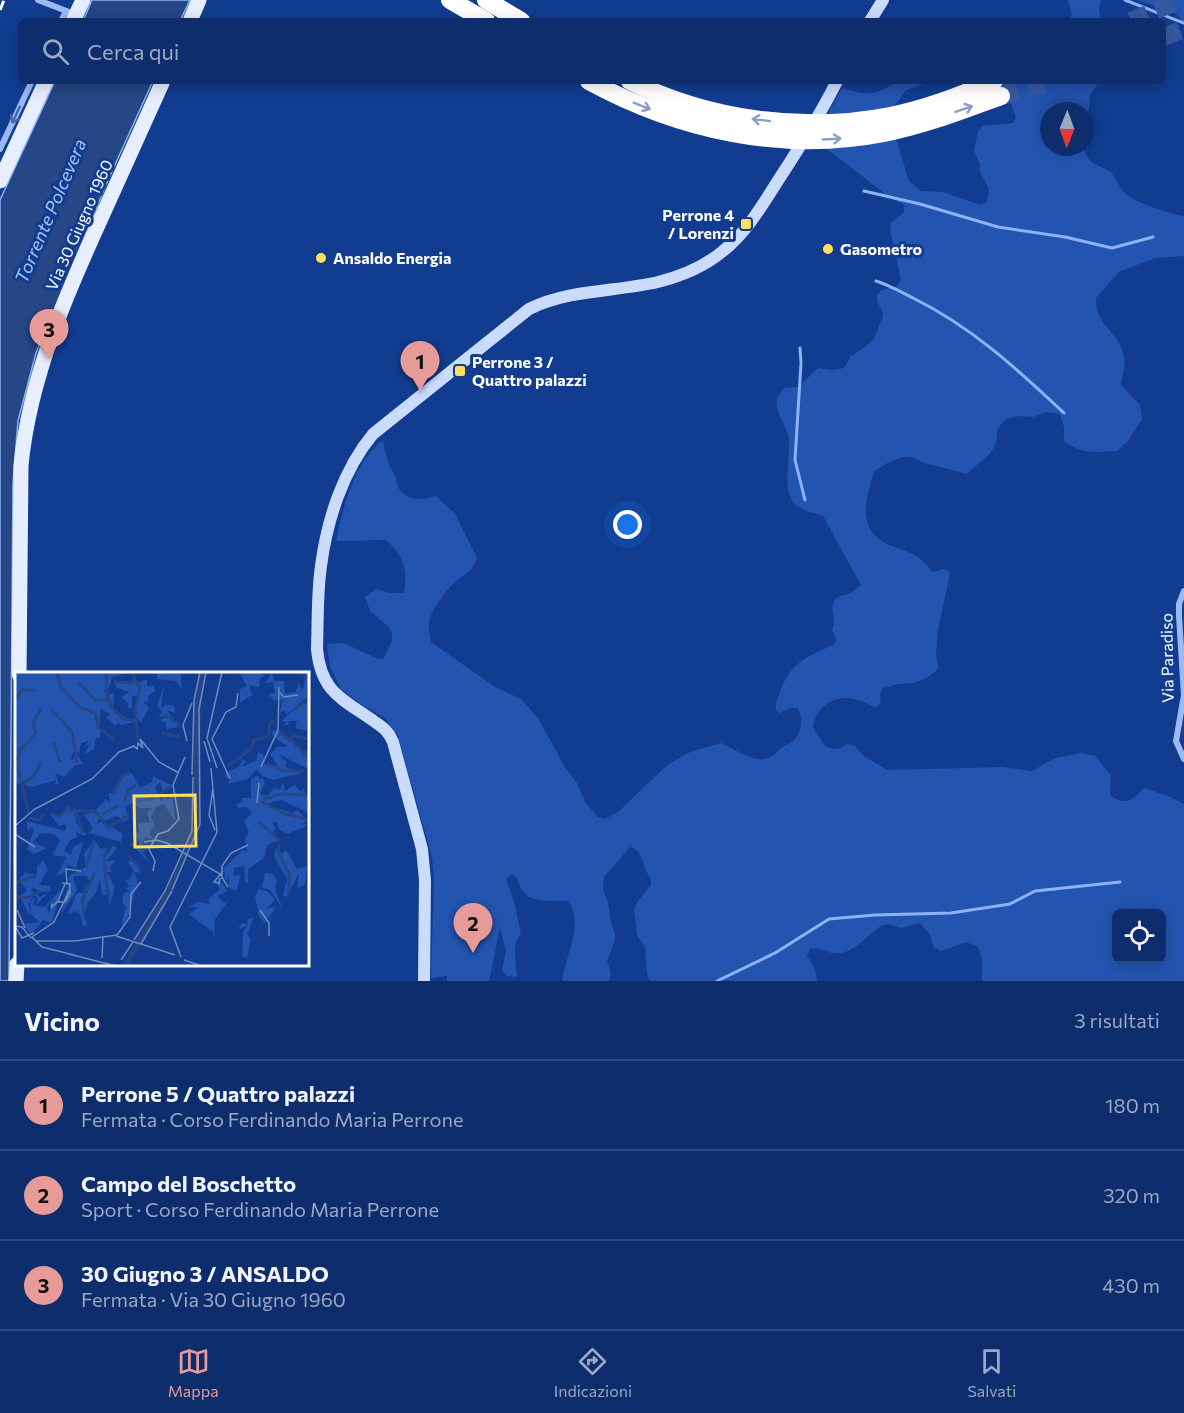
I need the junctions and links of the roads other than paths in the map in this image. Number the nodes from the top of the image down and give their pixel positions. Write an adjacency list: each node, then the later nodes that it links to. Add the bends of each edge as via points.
1 (38, 0): 7 (street)
2 (83, 0): 7 (main road)
3 (199, 0): 8 (main road)
4 (450, 0): 9 (highway)
5 (486, 0): 10 (highway)
6 (883, 0): 11 (main road)
7 (72, 16)
8 (191, 18)
9 (481, 18)
10 (516, 18)
11 (872, 18)
12 (31, 84): 20 (street, one-way to 20)
13 (45, 84): 21 (main road)
14 (162, 84): 23 (main road, Via 30 Giugno 1960, via 69,288 45,354 24,432)
15 (596, 84): 19 (highway, one-way to 19, via 661,114 755,137 841,139 884,133)
16 (637, 84): 19 (highway, one-way to 16, via 849,122 772,121 703,109)
17 (835, 84): 27 (main road, via 765,201 723,252 683,275 560,297 529,309 373,434 349,468 326,536 320,568 318,660 333,692 388,731 393,742 422,849)
18 (998, 88): 19 (highway, via 959,96)
19 (925, 115)
20 (0, 149)
21 (0, 181)
22 (1184, 591): 24 (street, Via Paradiso, via 1179,616 1184,696 1176,741)
23 (19, 672)
24 (1184, 759)
25 (17, 966): 26 (main road)
26 (16, 981)
27 (424, 981)

